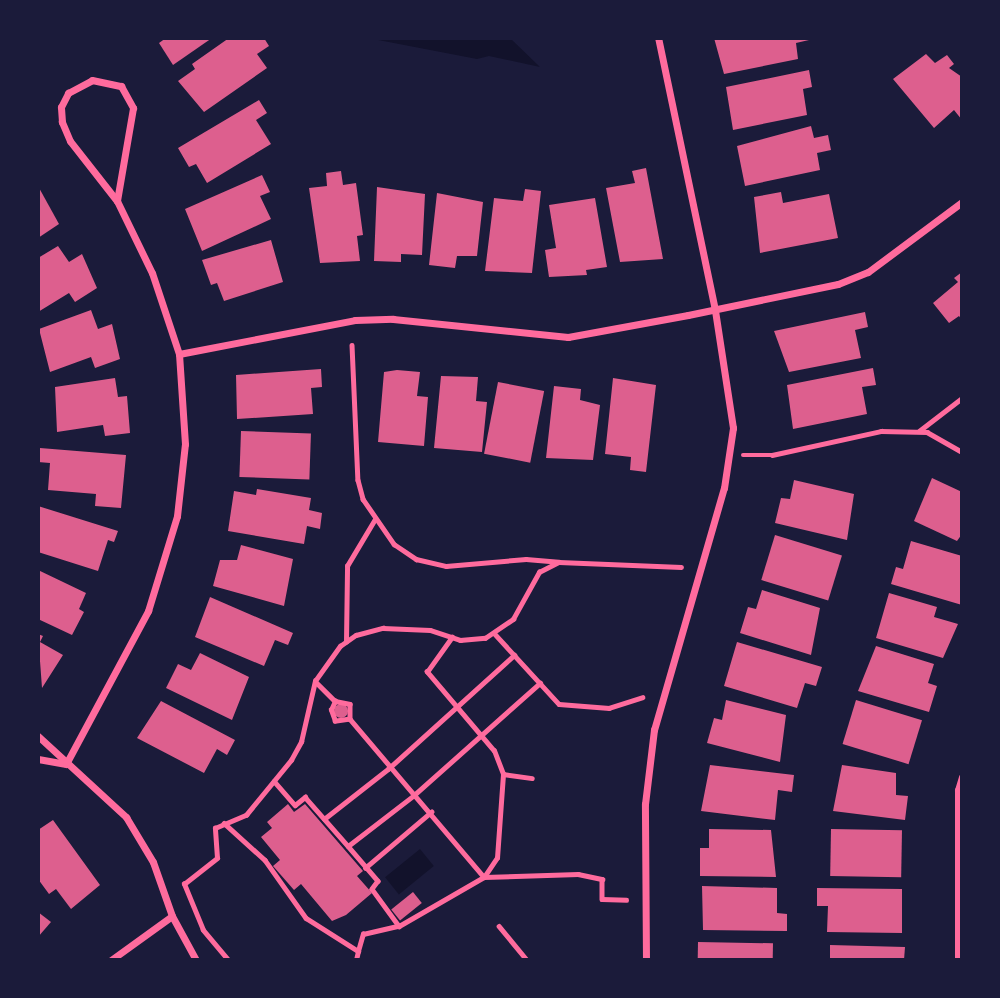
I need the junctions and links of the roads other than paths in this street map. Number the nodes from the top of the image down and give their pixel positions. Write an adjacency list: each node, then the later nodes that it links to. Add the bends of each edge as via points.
1 (658, 38): 4 (street)
2 (117, 201): 2 (street, via 70,141 62,122 61,107 68,93 92,79 121,86 133,108); 5 (street, via 152,273)
3 (961, 202): 4 (street, via 868,272 838,284)
4 (715, 310): 5 (street, via 568,337 393,319 355,320); 13 (street, via 733,428 732,454 652,741 645,804)
5 (179, 354): 8 (street, via 185,444 169,550 135,638)
6 (38, 736): 8 (street)
7 (38, 759): 8 (street)
8 (66, 764): 10 (street, via 126,817 153,862)
9 (961, 777): 14 (street)
10 (172, 916): 11 (street); 12 (street)
11 (111, 960)
12 (196, 960)
13 (646, 960)
14 (958, 960)

